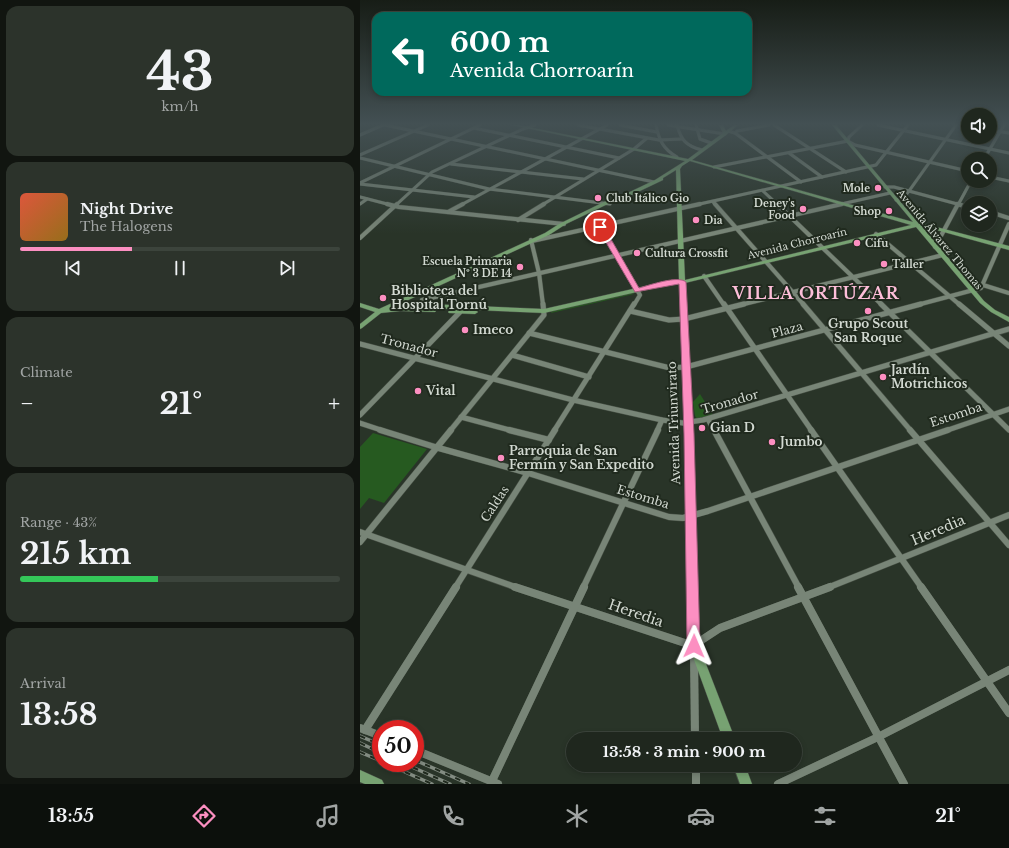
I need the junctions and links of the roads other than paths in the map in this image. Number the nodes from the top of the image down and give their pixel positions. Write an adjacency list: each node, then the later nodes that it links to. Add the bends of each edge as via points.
1 (380, 162): 17 (street)
2 (404, 162): 17 (street)
3 (455, 162): 16 (street)
4 (540, 162): 24 (street)
5 (557, 162): 22 (street)
6 (612, 162): 22 (street)
7 (687, 162): 18 (main road)
8 (695, 162): 19 (main road)
9 (743, 162): 19 (street)
10 (773, 162): 32 (street)
11 (801, 162): 27 (street)
12 (830, 162): 23 (street)
13 (865, 162): 20 (main road, Avenida Álvarez Thomas)
14 (879, 162): 20 (street)
15 (929, 162): 21 (street); 40 (street)
16 (450, 164): 24 (street); 25 (street)
17 (395, 166): 25 (street); 33 (street)
18 (680, 166): 26 (main road, Avenida Triunvirato); 30 (main road)
19 (714, 167): 34 (main road)
20 (869, 167): 23 (street); 35 (main road, Avenida Álvarez Thomas)
21 (961, 169)
22 (598, 170): 29 (street); 30 (street)
23 (846, 172): 27 (street)
24 (520, 173): 29 (street); 38 (street)
25 (430, 174): 37 (street); 38 (street)
26 (678, 176): 30 (main road); 53 (main road, Avenida Triunvirato)
27 (822, 177): 32 (street)
28 (997, 178): 31 (street)
29 (583, 179): 44 (street)
30 (656, 181): 49 (main road)
31 (1009, 181)
32 (801, 182): 34 (street)
33 (360, 184): 37 (street)
34 (782, 186): 39 (street); 50 (main road)
35 (885, 187): 40 (street); 41 (main road, Avenida Álvarez Thomas)
36 (967, 188): 51 (street)
37 (413, 190): 43 (street); 52 (street)
38 (489, 190): 43 (street); 44 (street)
39 (763, 191): 47 (street); 56 (street)
40 (909, 191): 46 (street, via 903,198); 51 (street)
41 (890, 193): 46 (main road, Avenida Álvarez Thomas); 50 (street)
42 (360, 197): 45 (street)
43 (475, 197): 54 (street)
44 (556, 197): 49 (street); 58 (street)
45 (368, 199): 48 (street); 52 (street)
46 (896, 200): 61 (main road, Avenida Álvarez Thomas)
47 (713, 202): 53 (street); 63 (street)
48 (360, 204)
49 (608, 204): 59 (main road)
50 (843, 204): 56 (street); 61 (main road)
51 (959, 204): 64 (street)
52 (395, 206): 54 (street); 67 (street)
53 (679, 210): 62 (street); 69 (main road, Avenida Triunvirato)
54 (447, 212): 58 (street)
55 (997, 214): 57 (street)
56 (790, 216): 63 (street); 70 (street)
57 (1009, 218)
58 (518, 220): 59 (street)
59 (564, 224): 66 (main road); 68 (main road)
60 (1009, 224): 72 (street)
61 (917, 225): 64 (main road, via 927,230); 65 (main road, Avenida Chorroarín); 71 (main road, Avenida Álvarez Thomas)
62 (600, 227): 66 (street); 76 (street)
63 (736, 228): 69 (street); 77 (street)
64 (943, 232): 71 (street); 72 (main road)
65 (876, 234): 70 (main road, Avenida Chorroarín); 78 (street)
66 (549, 236): 68 (main road)
67 (360, 238)
68 (531, 240): 79 (street); 86 (main road)
69 (681, 241): 76 (street); 82 (main road, Avenida Triunvirato)
70 (823, 247): 77 (main road, Avenida Chorroarín); 81 (street)
71 (936, 247): 75 (main road, Avenida Álvarez Thomas)
72 (999, 248): 73 (main road); 74 (main road); 83 (street)
73 (1009, 248)
74 (1009, 253)
75 (943, 255): 78 (street); 84 (main road, Avenida Álvarez Thomas)
76 (616, 256): 79 (street); 87 (street)
77 (766, 261): 80 (main road, Avenida Chorroarín); 85 (street)
78 (912, 263): 81 (street); 89 (street)
79 (539, 273): 90 (street); 98 (street)
80 (704, 276): 82 (main road, Avenida Chorroarín); 92 (street)
81 (854, 277): 85 (street); 97 (street)
82 (683, 282): 87 (main road, Avenida Chorroarín); 99 (main road, Avenida Triunvirato)
83 (983, 285): 84 (street, Plaza); 88 (street)
84 (972, 290): 89 (street, Plaza); 100 (main road, Avenida Álvarez Thomas, via 988,308)
85 (793, 292): 92 (street); 103 (street)
86 (418, 293): 90 (main road, via 422,297); 95 (main road)
87 (638, 293): 96 (street, Caldas); 98 (main road, Avenida Chorroarín)
88 (1009, 293)
89 (950, 296): 97 (street, Plaza); 105 (street)
90 (421, 302): 93 (main road); 94 (main road, Avenida Chorroarín, via 427,306)
91 (360, 305): 95 (main road, Avenida Chorroarín)
92 (727, 308): 99 (street); 108 (street)
93 (405, 310): 94 (main road, Avenida Chorroarín); 95 (main road, Avenida Chorroarín)
94 (462, 310): 98 (main road, Avenida Chorroarín); 112 (street)
95 (379, 311): 101 (main road)
96 (630, 311): 99 (street, via 669,320); 110 (street, Caldas)
97 (890, 312): 103 (street, Plaza); 109 (street)
98 (544, 313): 104 (street)
99 (684, 319): 113 (main road, Avenida Triunvirato)
100 (1009, 320)
101 (360, 327)
102 (1009, 329): 105 (street, Tronador)
103 (825, 330): 108 (street, Plaza); 114 (street)
104 (529, 333): 110 (street, Plaza); 111 (street)
105 (995, 334): 107 (street); 109 (street, Tronador)
106 (360, 344): 112 (street, Tronador)
107 (1009, 346)
108 (756, 348): 113 (street, Plaza); 117 (street)
109 (931, 352): 114 (street, Tronador); 121 (street)
110 (604, 353): 113 (street, Plaza, via 670,368); 115 (street, Caldas)
111 (512, 355): 115 (street); 116 (street)
112 (416, 358): 116 (street, Tronador); 120 (street)
113 (686, 367): 126 (main road, Avenida Triunvirato)
114 (862, 373): 117 (street, Tronador); 128 (street)
115 (588, 377): 118 (street, Caldas)
116 (492, 379): 118 (street, Tronador); 122 (street)
117 (788, 395): 123 (street, Tronador); 131 (street)
118 (573, 400): 124 (street, Tronador); 129 (street, Caldas)
119 (1009, 409): 121 (street, Estomba)
120 (360, 415)
121 (993, 415): 127 (street); 128 (street, Estomba)
122 (461, 417): 129 (street); 130 (street)
123 (708, 419): 126 (street, Tronador); 133 (street)
124 (662, 420): 126 (street, Tronador); 134 (street)
125 (360, 423): 130 (street, Estomba)
126 (689, 423): 136 (main road, Avenida Triunvirato)
127 (1009, 430)
128 (919, 439): 131 (street, Estomba); 137 (street)
129 (549, 440): 132 (street, Caldas)
130 (435, 447): 132 (street, Estomba); 138 (street)
131 (837, 467): 133 (street, Estomba); 141 (street)
132 (528, 473): 134 (street, Estomba); 142 (street, Caldas)
133 (749, 497): 136 (street, Estomba); 143 (street)
134 (623, 503): 136 (street, Estomba, via 669,517); 144 (street)
135 (1009, 515): 137 (street, Heredia)
136 (691, 516): 145 (main road, Avenida Triunvirato)
137 (990, 522): 140 (street); 141 (street, Heredia)
138 (363, 533): 139 (street); 142 (street, Heredia)
139 (360, 542)
140 (1009, 545)
141 (902, 559): 143 (street, Heredia); 147 (street)
142 (465, 570): 144 (street, Heredia); 149 (street, Caldas)
143 (804, 597): 145 (street, Heredia, via 720,628 702,638); 153 (street)
144 (575, 606): 145 (street, Heredia); 158 (street)
145 (694, 646): 150 (street); 151 (main road, Avenida Triunvirato)
146 (1009, 670): 147 (street)
147 (986, 681): 148 (street); 153 (street)
148 (1009, 713)
149 (362, 729): 152 (street)
150 (695, 732)
151 (726, 732)
152 (372, 733)
153 (878, 737): 162 (street); 163 (street)
154 (424, 754): 158 (street)
155 (696, 772): 160 (street)
156 (742, 772): 161 (main road)
157 (360, 776): 159 (main road)
158 (495, 782)
159 (378, 784)
160 (696, 784)
161 (746, 784)
162 (778, 784)
163 (904, 784)

